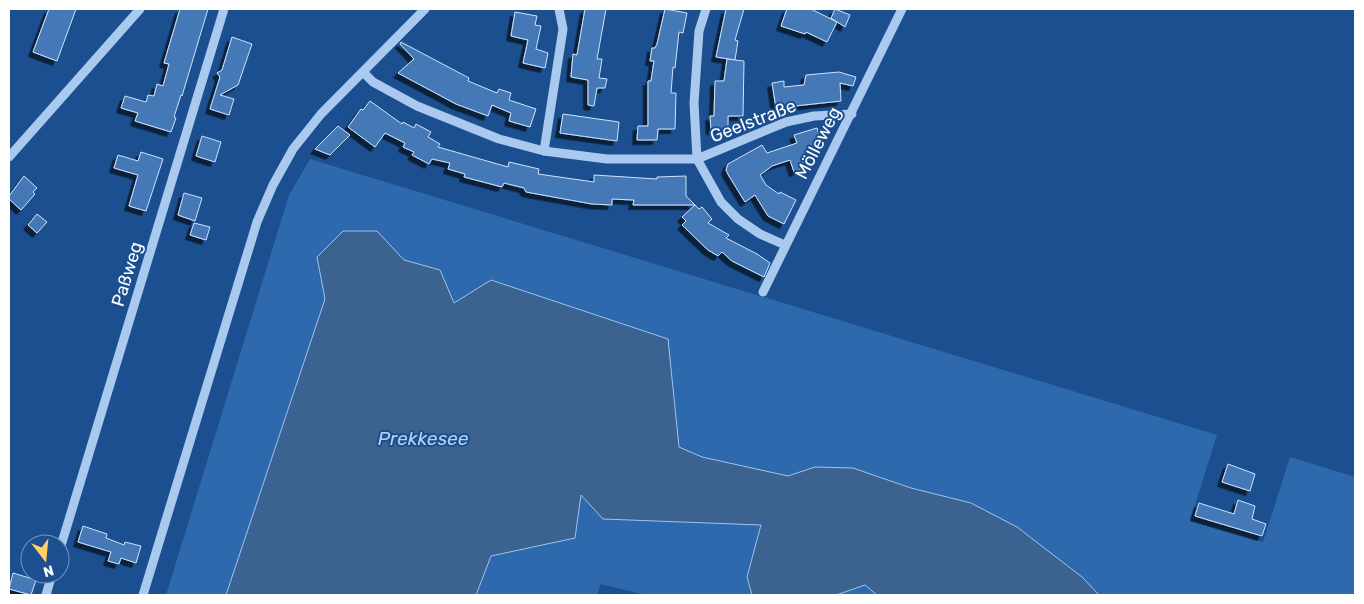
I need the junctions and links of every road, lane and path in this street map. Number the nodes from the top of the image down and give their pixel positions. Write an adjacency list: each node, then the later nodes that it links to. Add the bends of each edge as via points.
1 (140, 9): 10 (street)
2 (224, 9): 14 (street, Paßweg)
3 (425, 9): 7 (street)
4 (559, 9): 9 (street, via 563,29)
5 (706, 9): 11 (street, via 699,31 694,103)
6 (902, 9): 8 (street, Mölleweg)
7 (363, 72): 9 (street, via 373,82 418,106 498,139); 15 (street, via 321,114 293,149 257,222)
8 (852, 114): 11 (street, Geelstraße, via 814,116 786,122); 12 (street, Mölleweg)
9 (544, 151): 11 (street, via 607,159)
10 (9, 157)
11 (697, 159): 12 (street, via 713,190 732,213 760,234)
12 (785, 245): 13 (street, Mölleweg)
13 (763, 292)
14 (65, 534)
15 (143, 595)

